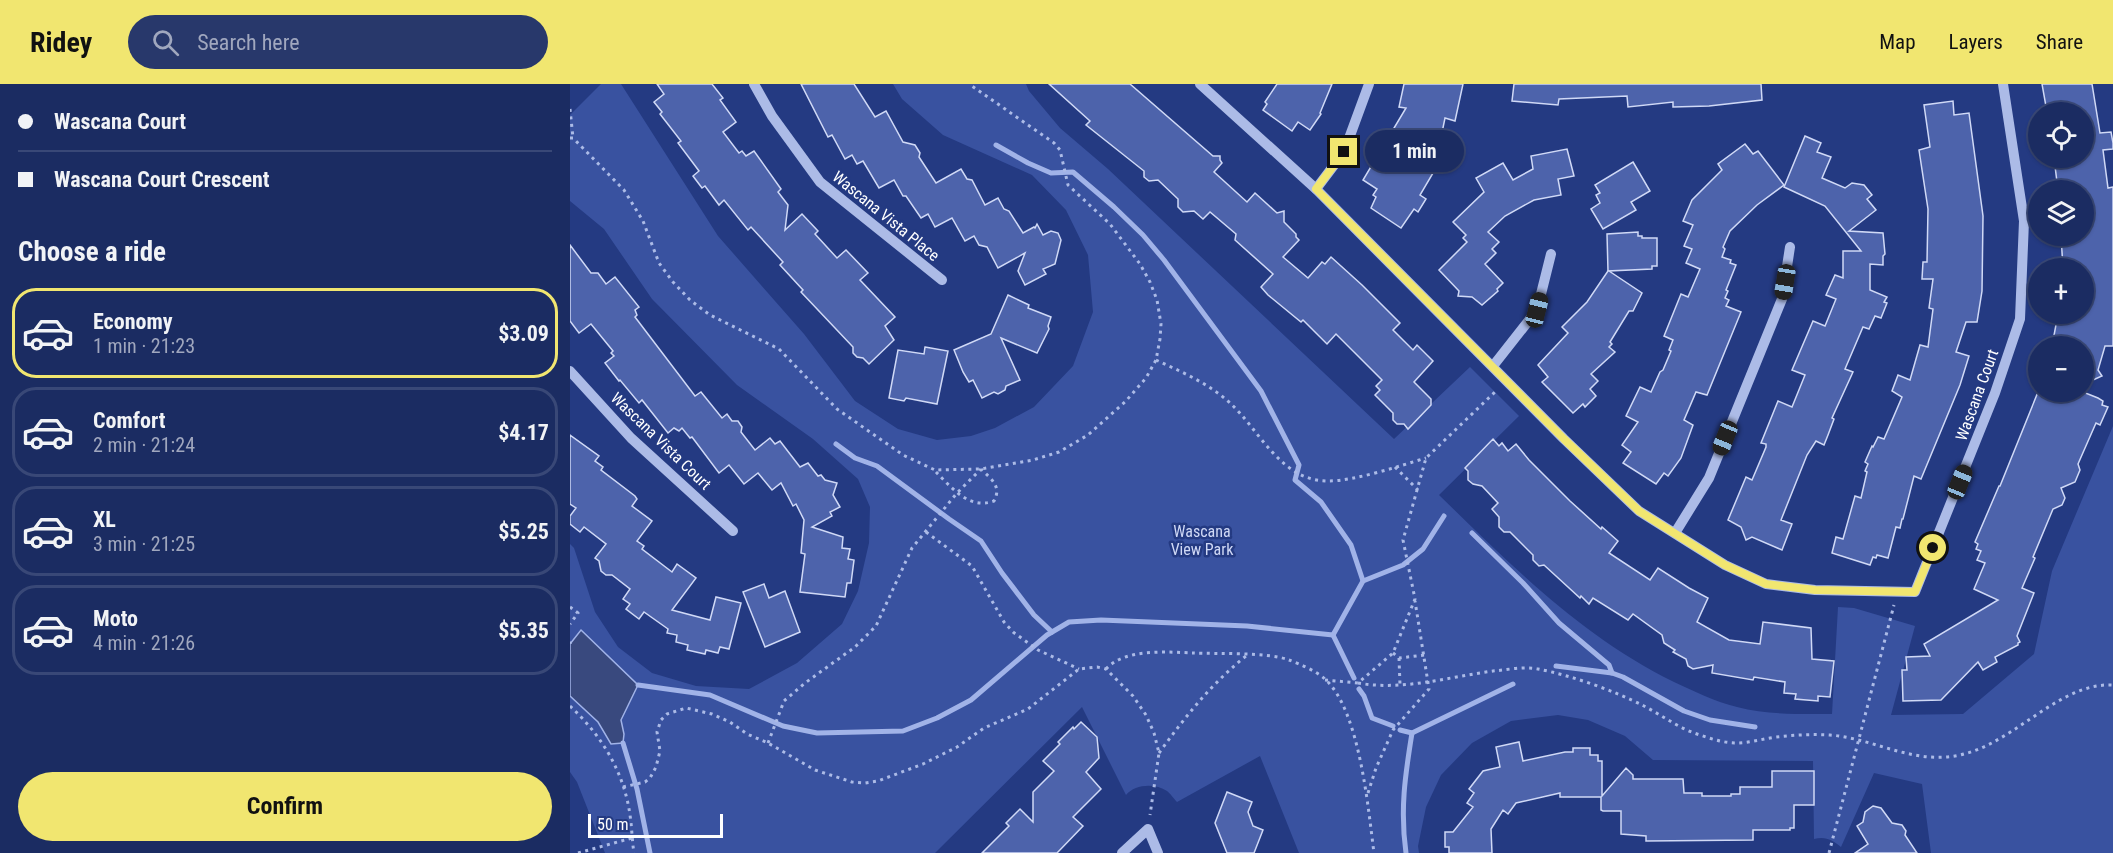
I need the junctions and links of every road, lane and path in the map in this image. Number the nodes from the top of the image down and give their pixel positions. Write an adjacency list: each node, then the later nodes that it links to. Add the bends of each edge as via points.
1 (754, 84): 11 (street, Wascana Vista Place, via 820,182)
2 (969, 84): 12 (path, via 1054,142 1060,150 1068,185 1125,243 1157,300 1161,324)
3 (1200, 84): 8 (street, Wascana Court)
4 (1369, 84): 8 (street, via 1344,152)
5 (2003, 84): 25 (street, Wascana Court, via 2024,221 2020,319 1995,393 1915,592)
6 (570, 109): 7 (path)
7 (572, 138): 19 (path, via 624,190 643,221 659,263 690,300 710,315 779,349 837,409 903,455)
8 (1316, 189): 13 (street, Wascana Court)
9 (1790, 247): 24 (street, via 1778,309 1709,478)
10 (1551, 254): 13 (street, via 1537,310)
11 (942, 280)
12 (1156, 360): 17 (path, via 1197,380 1231,404 1274,455 1315,480); 18 (path, via 1125,402 1088,435 1059,453)
13 (1493, 366): 15 (street, Wascana Court)
14 (570, 371): 22 (street, Wascana Vista Court, via 631,438)
15 (1507, 381): 16 (path); 24 (street, Wascana Court, via 1639,511)
16 (1426, 458): 17 (path); 20 (path)
17 (1395, 467): 20 (path)
18 (981, 469): 19 (path); 21 (path); 21 (path, via 995,483 994,501 980,503)
19 (935, 470): 21 (path)
20 (1418, 490): 26 (path, via 1403,540)
21 (957, 494): 23 (path)
22 (733, 531)
23 (926, 532): 33 (path, via 972,566 1004,622 1026,642); 42 (path, via 912,548 876,626 855,647 784,701)
24 (1675, 533): 25 (street, Wascana Court, via 1725,565 1766,584 1815,590)
25 (1897, 591): 41 (path)
26 (1415, 599): 29 (path); 30 (path)
27 (570, 608): 28 (path, via 578,613)
28 (570, 624)
29 (1393, 653): 32 (path); 37 (path)
30 (1425, 655): 32 (path); 36 (path)
31 (1247, 656): 34 (path, via 1158,652 1128,657); 35 (path, via 1288,659); 43 (path, via 1191,709)
32 (1400, 657): 39 (path)
33 (1078, 669): 34 (path); 42 (path, via 1028,709 984,728 923,764 878,781 852,782 833,777)
34 (1106, 669): 43 (path, via 1146,715)
35 (1325, 680): 37 (path); 45 (path, via 1348,720)
36 (1430, 682): 39 (path); 41 (path, via 1511,669 1536,669 1615,692 1688,731 1718,741 1750,742 1793,735); 45 (path, via 1393,730)
37 (1358, 683): 39 (path)
38 (2113, 685): 41 (path, via 2076,692 2005,736 1946,758)
39 (1400, 686)
40 (570, 706): 44 (path, via 602,742)
41 (1858, 740): 53 (path)
42 (768, 743): 44 (path, via 712,714 695,708 675,710 658,727 660,751 650,778)
43 (1159, 753): 46 (path)
44 (623, 787): 47 (path)
45 (1367, 796): 52 (path)
46 (1148, 829): 50 (street); 51 (street)
47 (632, 838): 48 (path); 49 (path)
48 (578, 853)
49 (634, 853)
50 (1122, 853)
51 (1158, 853)
52 (1374, 853)
53 (1828, 853)

